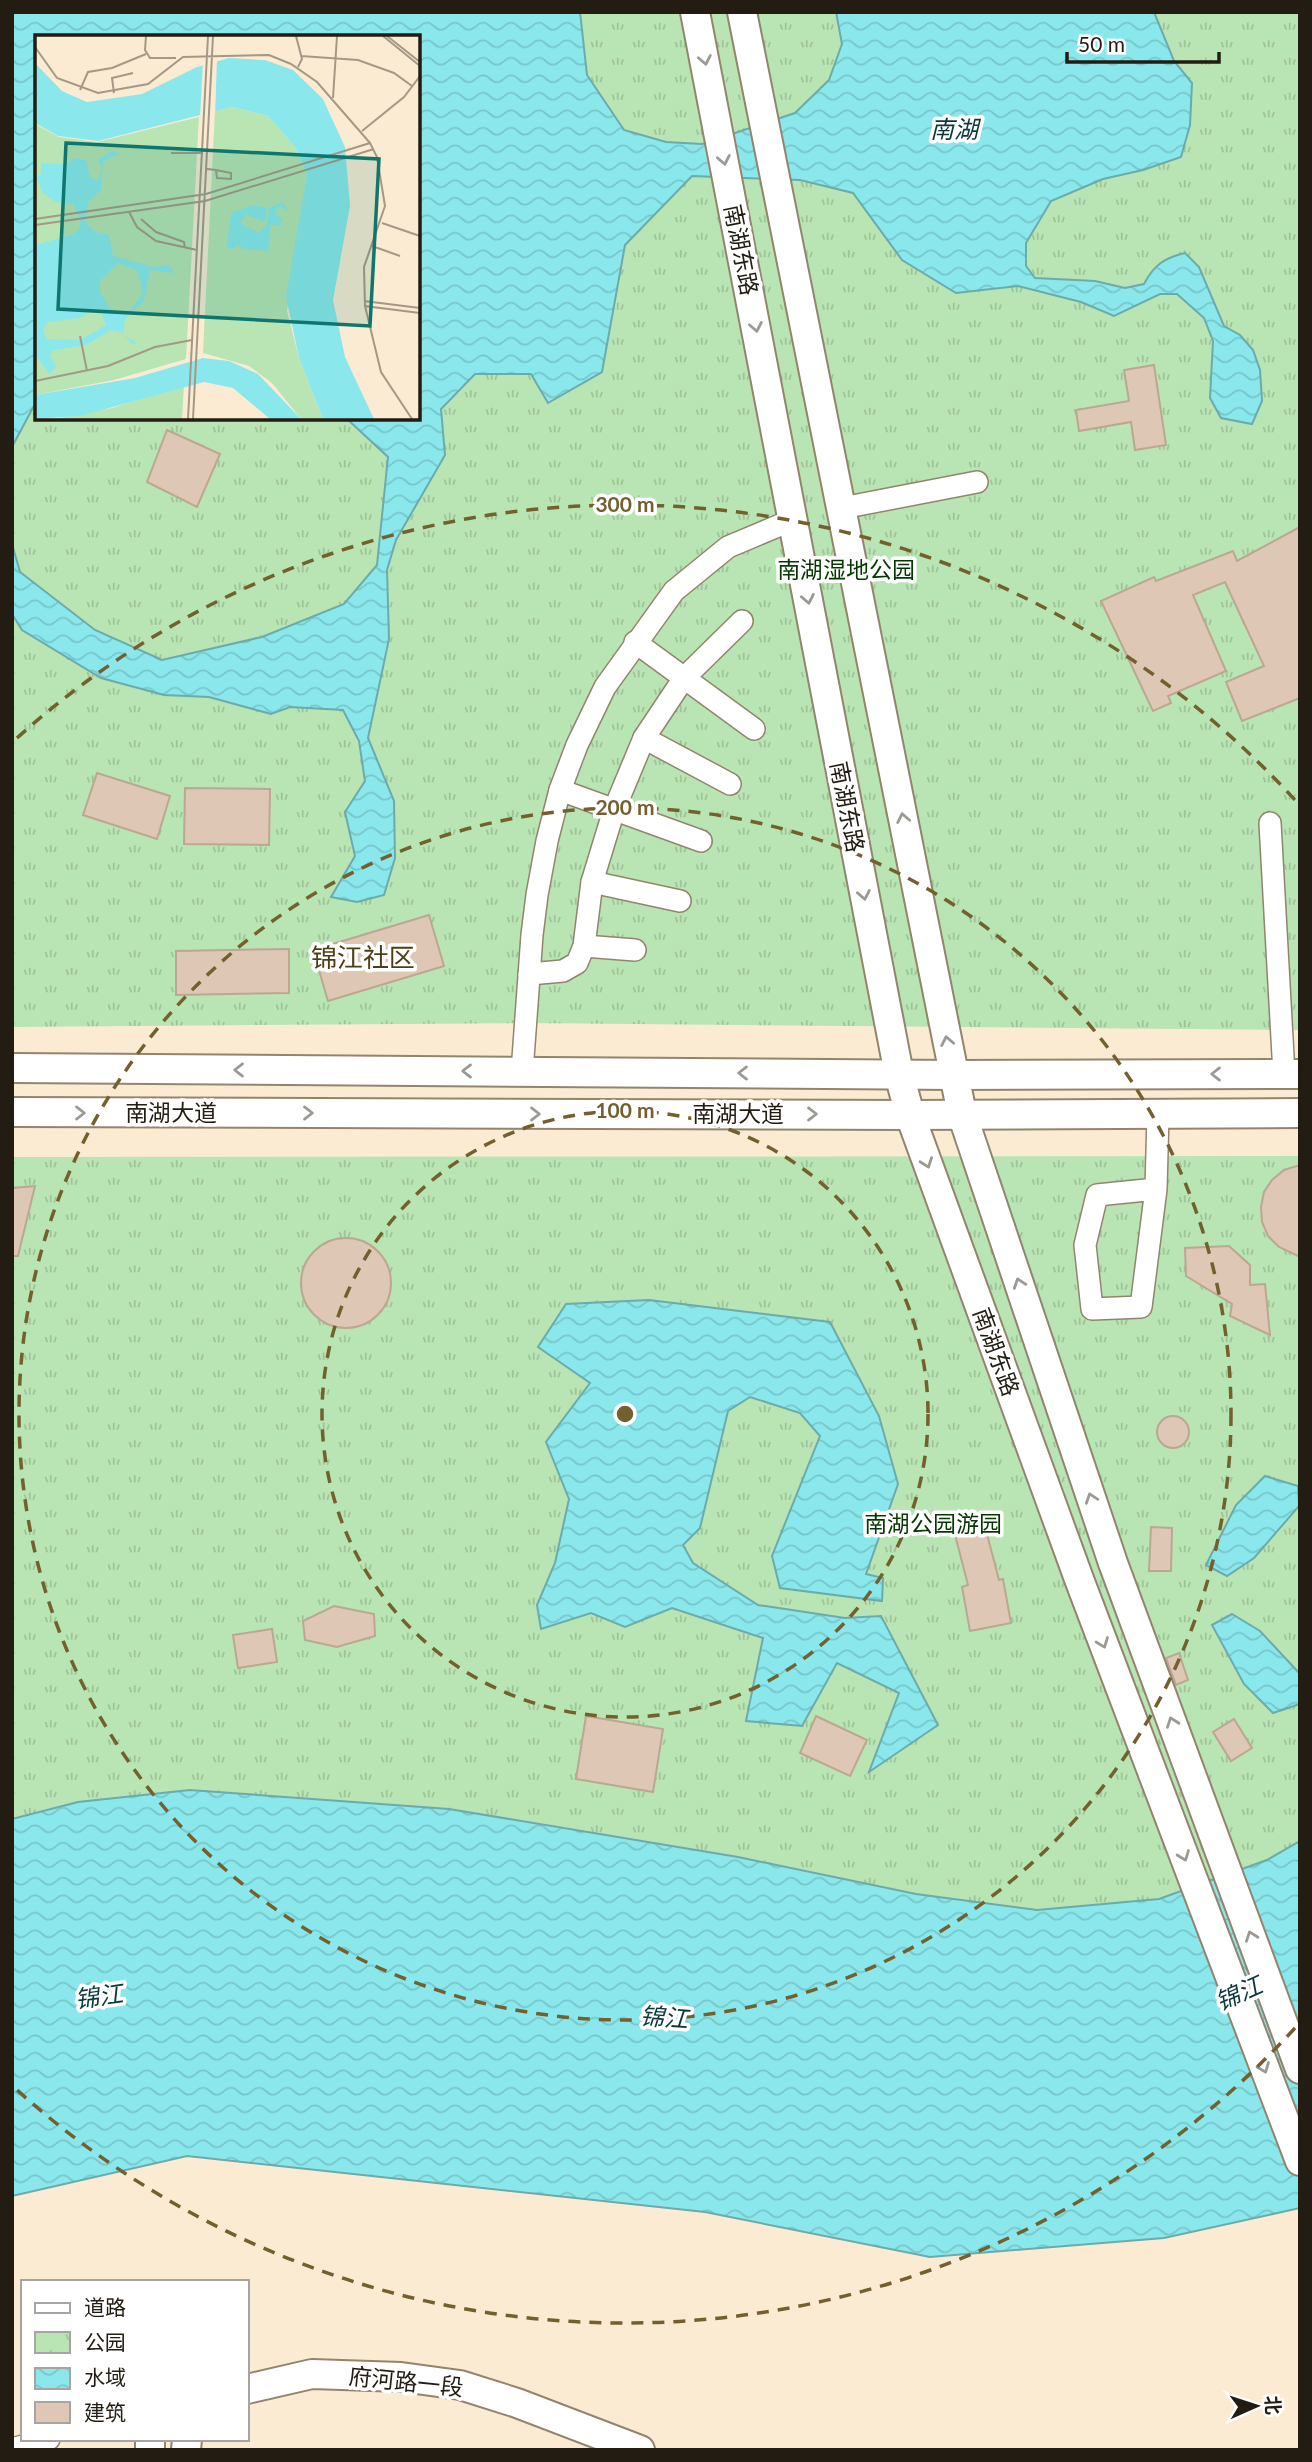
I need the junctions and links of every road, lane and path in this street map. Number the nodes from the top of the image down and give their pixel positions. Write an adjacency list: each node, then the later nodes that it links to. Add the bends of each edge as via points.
1 (695, 12): 5 (main road, 南湖东路, one-way to 5)
2 (742, 12): 4 (main road, 南湖东路)
3 (977, 482): 4 (street)
4 (842, 508): 25 (main road, 南湖东路, one-way to 4)
5 (792, 520): 7 (street, via 728,547 674,591); 23 (main road, 南湖东路, one-way to 23)
6 (742, 621): 8 (street)
7 (635, 642): 8 (street); 12 (street, via 605,687)
8 (684, 678): 9 (street); 10 (street)
9 (754, 729)
10 (644, 738): 11 (street); 13 (street)
11 (730, 784)
12 (560, 790): 13 (street); 20 (street, via 537,895)
13 (614, 810): 15 (street); 16 (street)
14 (1270, 823): 24 (street)
15 (701, 841)
16 (592, 882): 17 (street); 18 (street)
17 (680, 901)
18 (584, 946): 19 (street); 20 (street, via 577,963 563,971)
19 (635, 950)
20 (529, 974): 22 (street)
21 (12, 1068): 22 (main road, 南湖大道, one-way to 21)
22 (522, 1072): 23 (main road, 南湖大道, one-way to 22)
23 (899, 1074): 25 (main road, 南湖大道); 29 (main road, 南湖东路)
24 (1292, 1074): 25 (main road, 南湖大道, one-way to 25)
25 (954, 1075): 30 (main road, 南湖东路)
26 (12, 1112): 29 (main road, 南湖大道, one-way to 29)
27 (1298, 1113): 28 (main road, 南湖大道)
28 (1158, 1114): 30 (main road, 南湖大道); 31 (street)
29 (910, 1115): 30 (main road, 南湖大道); 33 (main road, 南湖东路, one-way to 33, via 1079,1579)
30 (962, 1115): 32 (main road, 南湖东路, one-way to 30, via 1113,1563)
31 (1156, 1189): 31 (street, via 1141,1307 1092,1309 1085,1245 1097,1195)
32 (1300, 2068)
33 (1300, 2161)
34 (248, 2389): 36 (main road, 府河路一段, via 312,2374 401,2377 460,2385)
35 (41, 2441): 37 (street)
36 (633, 2448)
37 (12, 2449)

